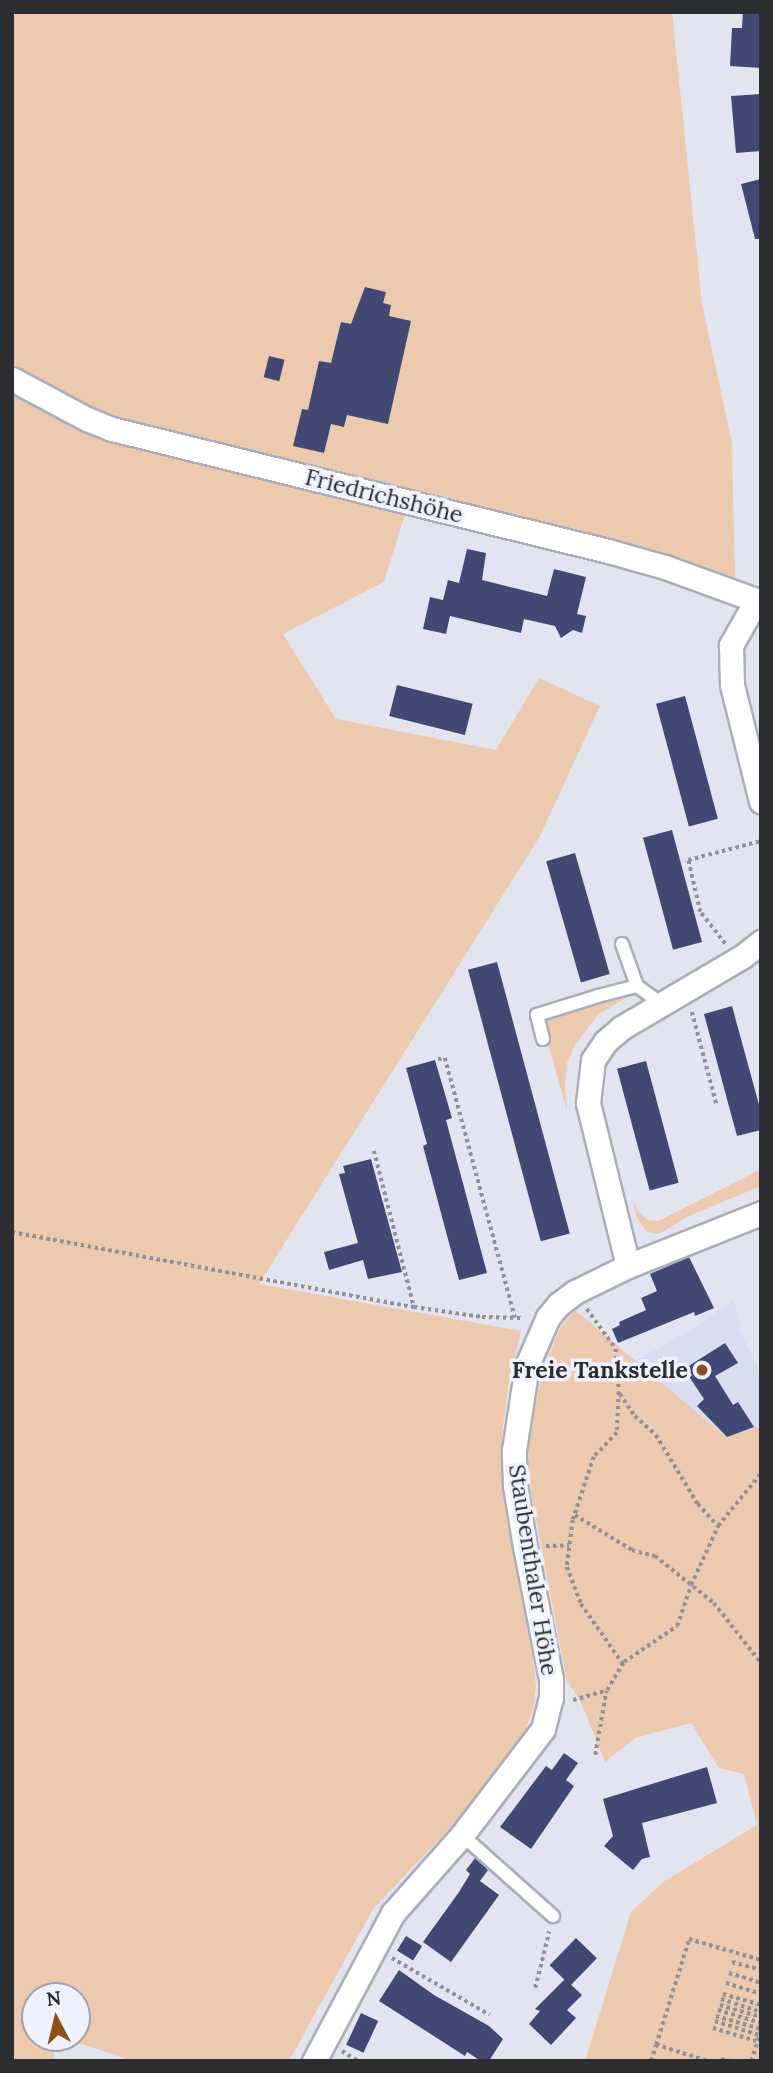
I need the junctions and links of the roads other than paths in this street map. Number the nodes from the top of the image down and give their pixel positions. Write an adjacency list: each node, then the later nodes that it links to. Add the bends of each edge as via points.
1 (12, 379): 2 (street, Friedrichshöhe, via 112,429 608,551)
2 (758, 602): 3 (street, via 731,645 732,672)
3 (761, 801)
4 (761, 942): 7 (street)
5 (622, 944): 6 (lane)
6 (637, 986): 7 (lane); 8 (lane, via 537,1015)
7 (662, 1004): 10 (street, via 605,1042 593,1060 588,1082 588,1103)
8 (543, 1039)
9 (761, 1213): 10 (street, Staubenthaler Höhe)
10 (628, 1266): 11 (street, Staubenthaler Höhe, via 559,1304 548,1317 527,1365 514,1450 515,1485 551,1698 543,1729)
11 (463, 1835): 12 (lane); 13 (street, Staubenthaler Höhe, via 393,1913)
12 (553, 1916)
13 (314, 2061)

